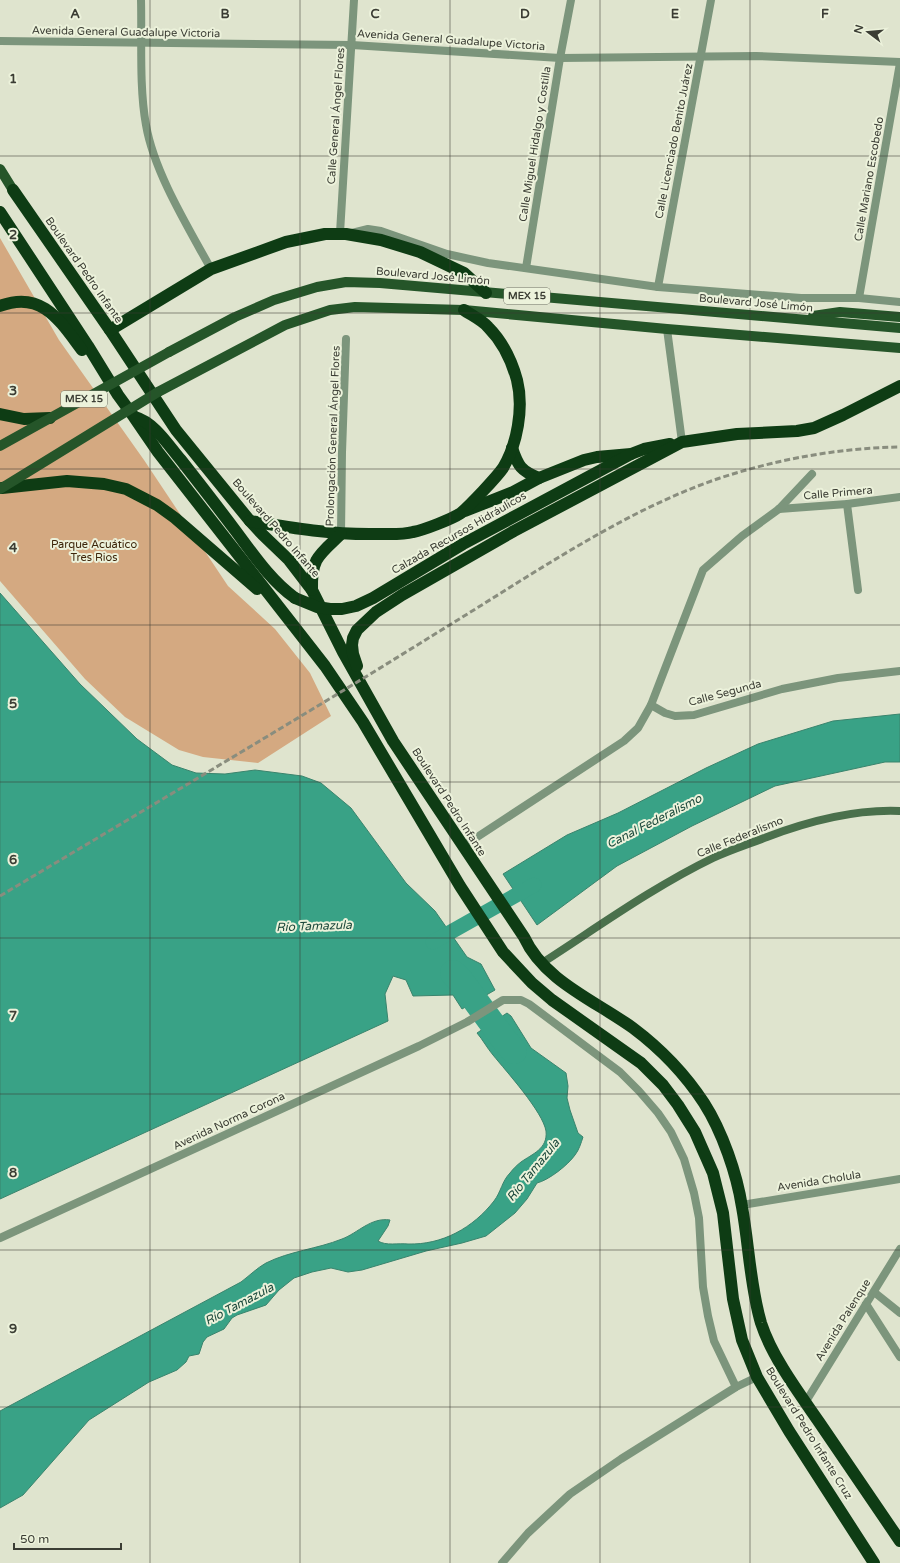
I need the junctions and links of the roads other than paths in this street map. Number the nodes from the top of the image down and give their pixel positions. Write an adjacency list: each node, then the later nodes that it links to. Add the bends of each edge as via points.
1 (141, 0): 6 (street)
2 (354, 0): 7 (street, Calle General Ángel Flores)
3 (571, 0): 9 (street, Calle Miguel Hidalgo y Costilla)
4 (711, 0): 8 (street, Calle Licenciado Benito Juárez)
5 (0, 41): 6 (street, Avenida General Guadalupe Victoria)
6 (142, 43): 7 (street, Avenida General Guadalupe Victoria); 16 (street, via 142,96 152,148 174,199)
7 (352, 45): 9 (street, Avenida General Guadalupe Victoria); 14 (street, Calle General Ángel Flores, via 340,214)
8 (701, 56): 9 (street, Avenida General Guadalupe Victoria); 10 (street, Avenida General Guadalupe Victoria); 17 (street, Calle Licenciado Benito Juárez)
9 (560, 58): 15 (street, Calle Miguel Hidalgo y Costilla)
10 (900, 63): 19 (street, Calle Mariano Escobedo)
11 (0, 169): 12 (main road)
12 (13, 190): 27 (highway, Boulevard Pedro Infante)
13 (0, 212): 31 (highway)
14 (343, 234): 15 (street, Boulevard José Limón, via 368,230 381,231 447,254); 16 (highway, via 326,234 286,242); 18 (highway, via 380,240 420,252 464,273)
15 (526, 268): 17 (street, Boulevard José Limón)
16 (211, 269): 27 (highway)
17 (658, 287): 19 (street, Boulevard José Limón, via 801,298)
18 (486, 293): 24 (main road, Boulevard José Limón / MEX 15); 33 (main road, Boulevard José Limón / MEX 15, bridge, via 380,283 346,282 318,287 235,317)
19 (860, 298): 20 (street, Boulevard José Limón)
20 (900, 302)
21 (0, 306): 31 (highway, via 21,302 49,310)
22 (464, 310): 26 (main road, MEX 15); 37 (highway, via 488,326 509,358 518,381 520,404); 41 (main road, MEX 15, bridge, via 355,307 330,310 285,325 158,392)
23 (900, 317): 24 (main road, via 840,312)
24 (788, 318): 25 (main road, Boulevard José Limón / MEX 15)
25 (900, 328)
26 (667, 329): 29 (main road, MEX 15); 35 (street)
27 (110, 330): 46 (highway, Boulevard Pedro Infante, via 176,430)
28 (346, 339): 47 (street, Prolongación General Ángel Flores)
29 (900, 348)
30 (900, 386): 35 (highway, via 814,428 737,434)
31 (118, 395): 34 (highway)
32 (0, 414): 33 (highway, via 24,419)
33 (50, 418): 36 (main road, MEX 15, bridge)
34 (137, 418): 38 (highway, Calzada Recursos Hidráulicos, bridge, via 156,431 174,452 272,578 295,598 330,609 356,606 373,598 463,544); 50 (highway, via 180,482)
35 (682, 442): 38 (highway); 53 (highway, via 514,531 402,595 376,612 357,630 352,645 353,654 364,683)
36 (0, 446)
37 (512, 448): 40 (highway, via 522,469); 45 (highway, via 502,469)
38 (631, 454): 40 (highway, via 584,460)
39 (812, 474): 44 (street)
40 (539, 478): 45 (highway, via 513,492)
41 (1, 488): 50 (highway, via 67,481 126,489 157,505 175,518)
42 (900, 497): 43 (street, Calle Primera)
43 (847, 504): 44 (street, Calle Primera); 49 (street)
44 (779, 509): 52 (street, via 742,536 703,570)
45 (460, 513): 47 (highway, via 413,532)
46 (250, 521): 47 (highway); 48 (highway, Boulevard Pedro Infante, via 289,560)
47 (341, 534): 48 (highway, via 317,556 312,574)
48 (312, 590): 53 (highway, Boulevard Pedro Infante)
49 (858, 590)
50 (275, 604): 66 (highway, Boulevard Pedro Infante Cruz, via 325,666 362,722 460,886 500,947 552,1000 641,1063 663,1085 695,1132 713,1173 718,1192 723,1213 733,1299 742,1340)
51 (900, 671): 52 (street, Calle Segunda, via 838,678 782,689 694,715 670,714)
52 (651, 705): 55 (street, via 638,728 624,741)
53 (393, 741): 55 (highway, Boulevard Pedro Infante)
54 (900, 811): 57 (main road, Calle Federalismo, via 846,814 805,824 714,858 673,879)
55 (462, 846): 56 (highway, Boulevard Pedro Infante)
56 (524, 937): 57 (highway, Boulevard Pedro Infante Cruz)
57 (542, 963): 59 (highway, Boulevard Pedro Infante Cruz, via 558,979 634,1029 665,1055 687,1079 705,1105 721,1136)
58 (900, 1179): 59 (street, Avenida Cholula)
59 (742, 1205): 68 (highway, Boulevard Pedro Infante Cruz, via 754,1293 762,1324 772,1350)
60 (0, 1238): 67 (street, Avenida Norma Corona, via 419,1046 467,1022 503,1000 520,1000 529,1004 620,1072 658,1113 671,1132 684,1159 694,1193 699,1218 703,1287 714,1341)
61 (900, 1249): 62 (street, Avenida Palenque)
62 (874, 1292): 63 (street, Avenida Palenque); 64 (street)
63 (866, 1304): 65 (street); 68 (street, Avenida Palenque)
64 (900, 1313)
65 (900, 1356)
66 (757, 1377): 67 (street); 71 (highway, Boulevard Pedro Infante Cruz)
67 (736, 1387): 70 (street, via 570,1494 528,1533)
68 (805, 1403): 69 (highway, Boulevard Pedro Infante Cruz)
69 (900, 1541)
70 (502, 1563)
71 (874, 1563)

